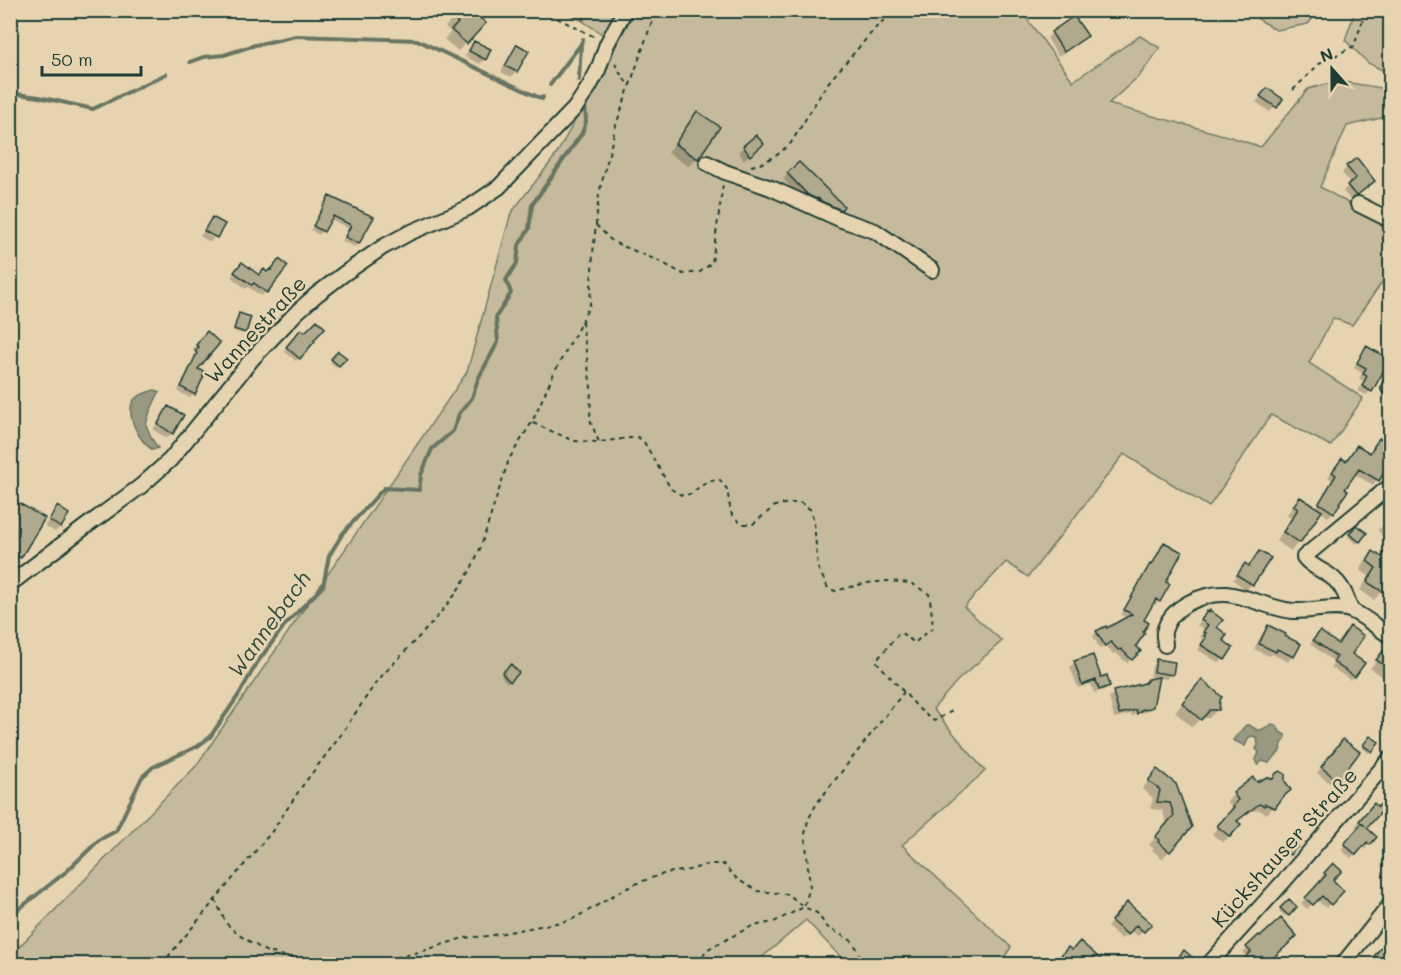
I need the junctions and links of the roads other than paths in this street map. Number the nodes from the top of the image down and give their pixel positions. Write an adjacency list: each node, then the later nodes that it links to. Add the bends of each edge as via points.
1 (625, 10): 7 (street, Wannestraße, via 598,70 575,108 499,187 468,208 383,247 316,295 252,359 170,460)
2 (707, 163): 5 (street, via 875,231)
3 (1358, 204): 4 (street)
4 (1390, 220)
5 (932, 270)
6 (1385, 490): 8 (street, via 1304,556 1309,564 1335,580)
7 (10, 584)
8 (1351, 610): 9 (street); 10 (street, via 1292,611 1227,594 1206,597 1189,602 1167,622)
9 (1390, 636)
10 (1165, 645)
11 (1390, 759): 13 (street, Kückshauser Straße)
12 (1390, 905): 14 (street)
13 (1209, 964)
14 (1343, 964)

